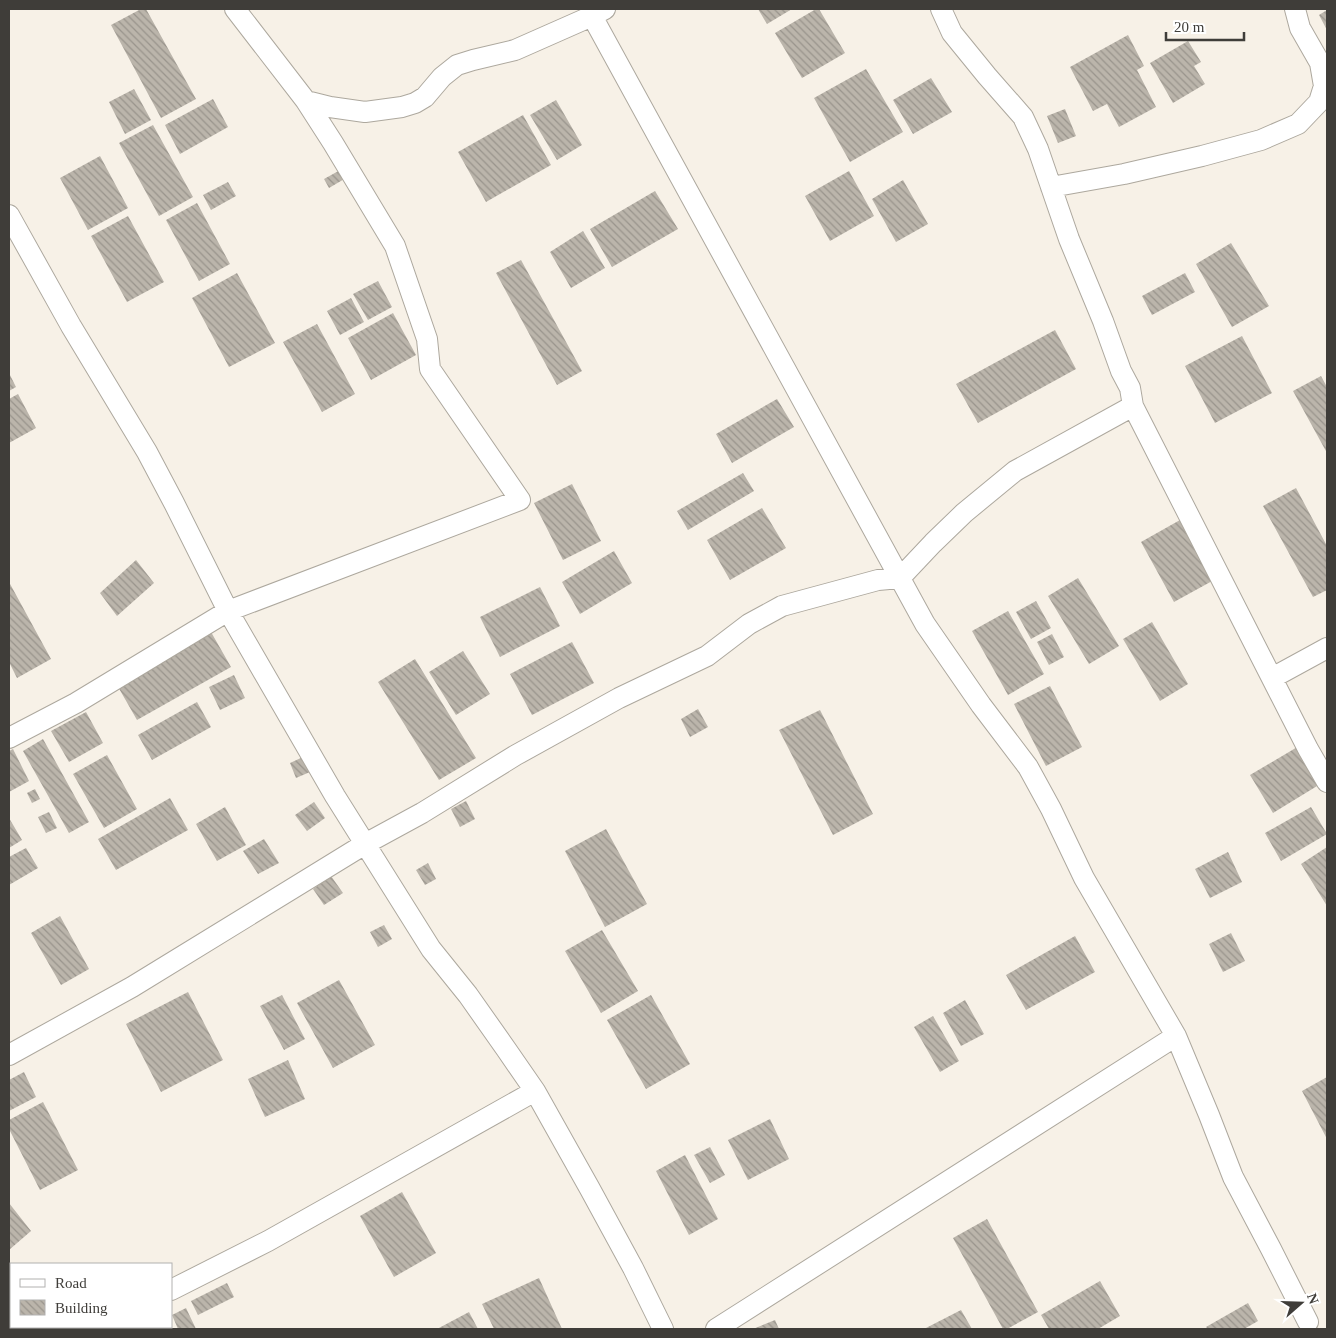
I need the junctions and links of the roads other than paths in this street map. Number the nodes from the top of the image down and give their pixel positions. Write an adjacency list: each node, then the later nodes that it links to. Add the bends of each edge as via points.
1 (235, 9): 5 (street)
2 (941, 9): 6 (street, via 952,33 1023,117)
3 (1296, 9): 6 (street, via 1300,28 1320,63 1324,86 1319,102 1298,124 1261,140 1202,156)
4 (599, 12): 5 (street, via 515,50 457,65 425,97 402,107 365,112); 9 (street)
5 (306, 101): 10 (street, via 395,246 426,339 430,369 520,500)
6 (1051, 187): 8 (street, via 1130,388)
7 (9, 215): 10 (street, via 147,452)
8 (1133, 406): 9 (street, via 1015,471 964,513); 12 (street)
9 (900, 578): 15 (street, via 878,580 782,606 749,624 707,656 593,712); 16 (street, via 925,624 1028,767 1084,878)
10 (228, 611): 13 (street, via 76,703); 15 (street)
11 (1327, 648): 12 (street)
12 (1272, 678): 14 (street)
13 (9, 738)
14 (1327, 782)
15 (365, 844): 17 (street, via 132,987); 18 (street, via 431,949 468,995)
16 (1176, 1036): 20 (street, via 1233,1177); 22 (street)
17 (9, 1055)
18 (535, 1091): 19 (street, via 268,1240); 21 (street, via 600,1206)
19 (172, 1289)
20 (1308, 1322)
21 (663, 1329)
22 (716, 1329)

